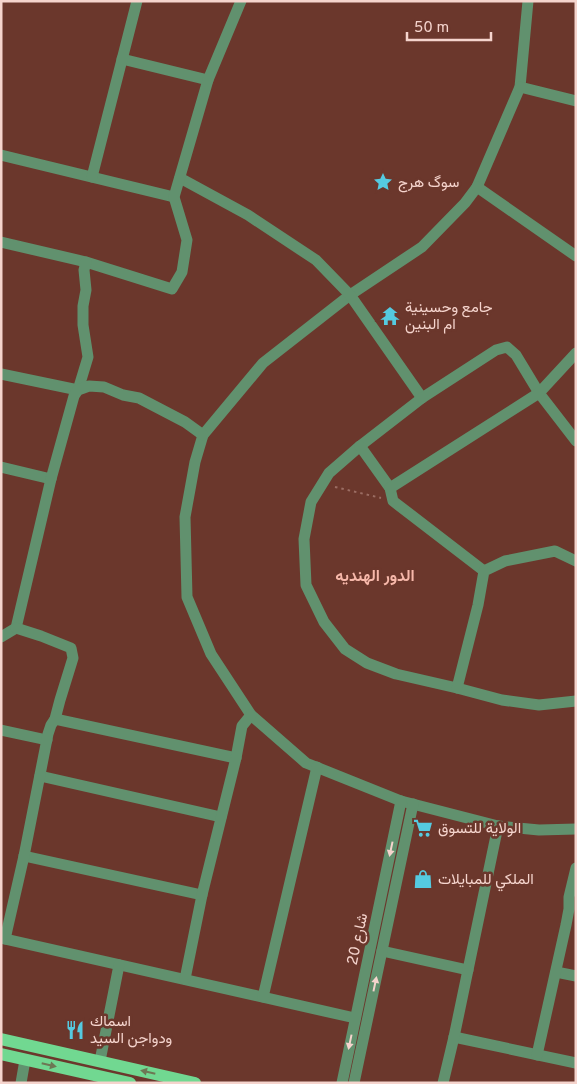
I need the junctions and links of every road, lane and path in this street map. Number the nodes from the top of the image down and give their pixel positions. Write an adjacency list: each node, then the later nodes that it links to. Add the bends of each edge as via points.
1 (137, 1): 4 (street)
2 (241, 1): 5 (street)
3 (528, 1): 6 (street)
4 (122, 59): 5 (street); 9 (street)
5 (208, 80): 10 (street)
6 (520, 87): 7 (street); 11 (street)
7 (576, 101)
8 (1, 155): 9 (street)
9 (92, 177): 12 (street)
10 (180, 178): 12 (street); 16 (street, via 248,215 316,260)
11 (477, 187): 14 (street); 16 (street, via 422,247)
12 (174, 197): 15 (street, via 187,240 182,272 172,289)
13 (1, 242): 15 (street)
14 (576, 256)
15 (86, 262): 19 (street, via 83,306 88,357)
16 (350, 295): 21 (street); 22 (street, via 263,364)
17 (576, 353): 20 (street)
18 (1, 374): 19 (street)
19 (78, 390): 22 (street, via 89,386 104,387 139,398); 26 (street)
20 (538, 393): 21 (street, via 516,355 507,347 496,350); 23 (street); 28 (street)
21 (422, 398): 24 (street)
22 (203, 435): 36 (street, via 185,517 187,597 211,654)
23 (576, 441)
24 (360, 446): 27 (street, via 329,472); 28 (street)
25 (1, 467): 26 (street)
26 (51, 479): 32 (street)
27 (322, 484): 29 (path); 34 (street, via 311,502 304,539 306,585 324,622 345,649 367,663 396,674)
28 (390, 488): 29 (street)
29 (393, 501): 31 (street)
30 (576, 561): 31 (street, via 555,551 505,561)
31 (484, 571): 34 (street)
32 (16, 628): 33 (street); 37 (street, via 71,648 73,658)
33 (1, 637)
34 (457, 688): 35 (street, via 502,700 539,704)
35 (576, 701)
36 (251, 715): 40 (street, via 242,726); 41 (street, via 306,763)
37 (55, 719): 39 (street, via 50,725); 40 (street)
38 (1, 730): 39 (street)
39 (47, 740): 42 (street)
40 (236, 758): 45 (street)
41 (317, 767): 43 (street); 59 (street)
42 (40, 776): 45 (street); 48 (street)
43 (401, 801): 44 (street); 60 (street, شارع 20, one-way to 60)
44 (413, 804): 46 (street); 53 (street, شارع 20)
45 (221, 817): 50 (street)
46 (498, 826): 47 (street); 55 (street)
47 (576, 829)
48 (24, 856): 50 (street); 52 (street)
49 (576, 868): 51 (street, via 569,897)
50 (202, 894): 58 (street)
51 (571, 926): 56 (street)
52 (3, 939): 54 (street)
53 (382, 951): 55 (street); 72 (street, شارع 20, one-way to 53)
54 (120, 965): 58 (street); 66 (street)
55 (468, 970): 61 (street)
56 (556, 972): 57 (street); 64 (street)
57 (576, 976)
58 (185, 979): 59 (street)
59 (263, 996): 60 (street)
60 (355, 1018): 71 (street, شارع 20, one-way to 71)
61 (454, 1037): 64 (street); 73 (street)
62 (1, 1039): 66 (main road)
63 (1, 1054): 65 (main road)
64 (537, 1055): 67 (street)
65 (25, 1060): 68 (street); 69 (main road, one-way to 69)
66 (100, 1061): 70 (main road, one-way to 66)
67 (576, 1063)
68 (21, 1083)
69 (130, 1083)
70 (195, 1083)
71 (342, 1083)
72 (354, 1083)
73 (443, 1083)

